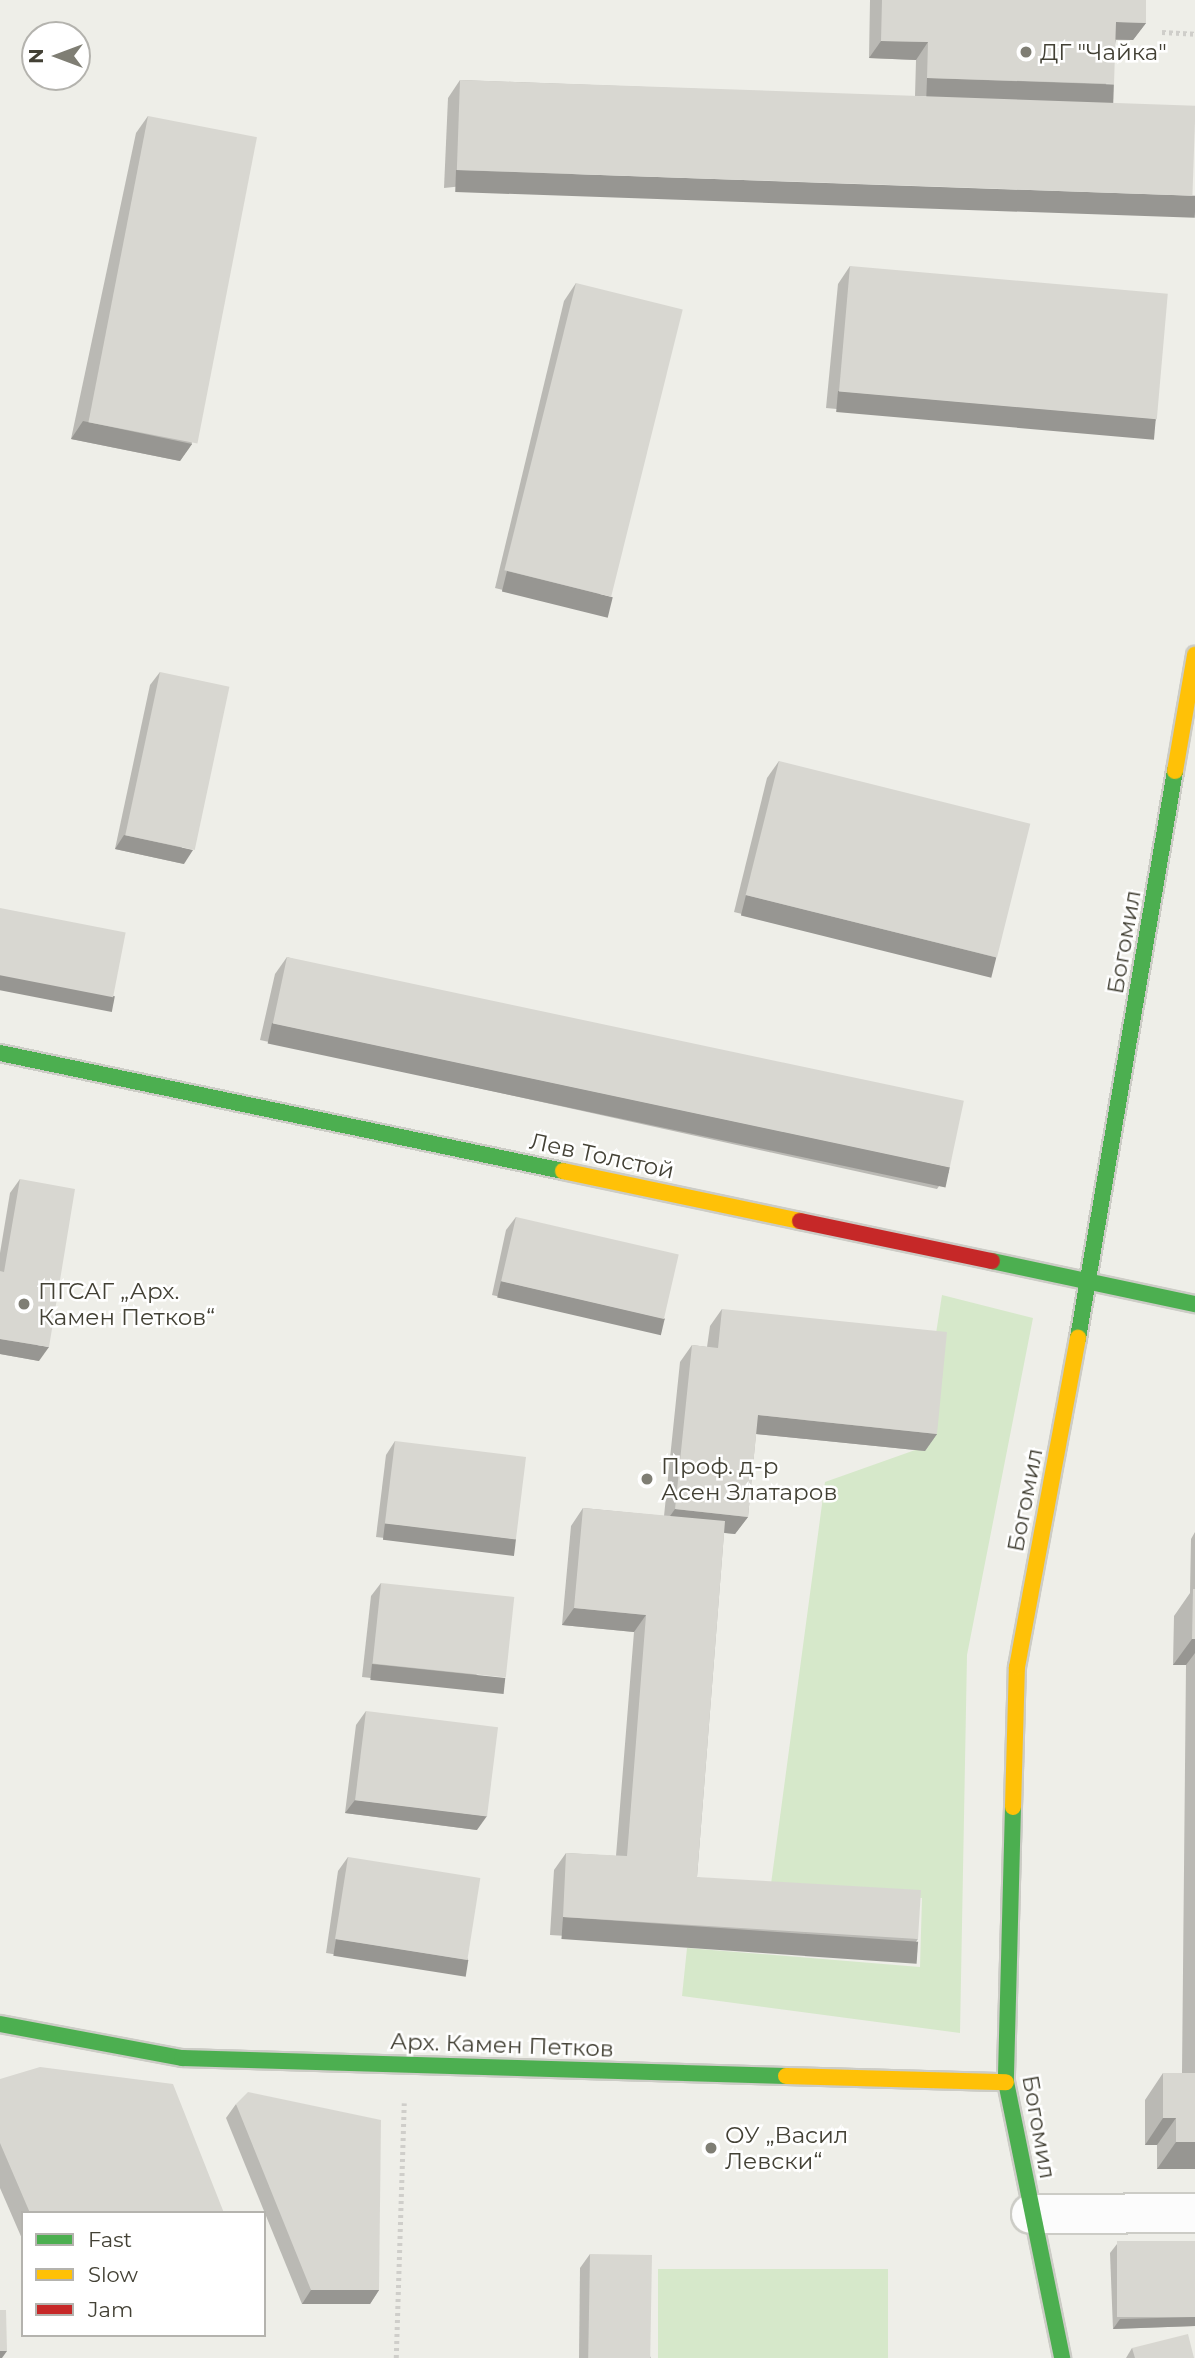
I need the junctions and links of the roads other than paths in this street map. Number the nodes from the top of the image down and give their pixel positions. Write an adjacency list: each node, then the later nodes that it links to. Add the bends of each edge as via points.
1 (1195, 655): 3 (street, Богомил)
2 (0, 1053): 3 (street, Лев Толстой)
3 (1089, 1282): 4 (street, Лев Толстой); 6 (street, Богомил, via 1017,1667)
4 (1195, 1304)
5 (0, 2024): 6 (street, Арх. Камен Петков, via 182,2058)
6 (1006, 2082): 8 (street, Богомил)
7 (1195, 2213): 8 (street)
8 (1031, 2214): 9 (street, Богомил)
9 (1062, 2358)

